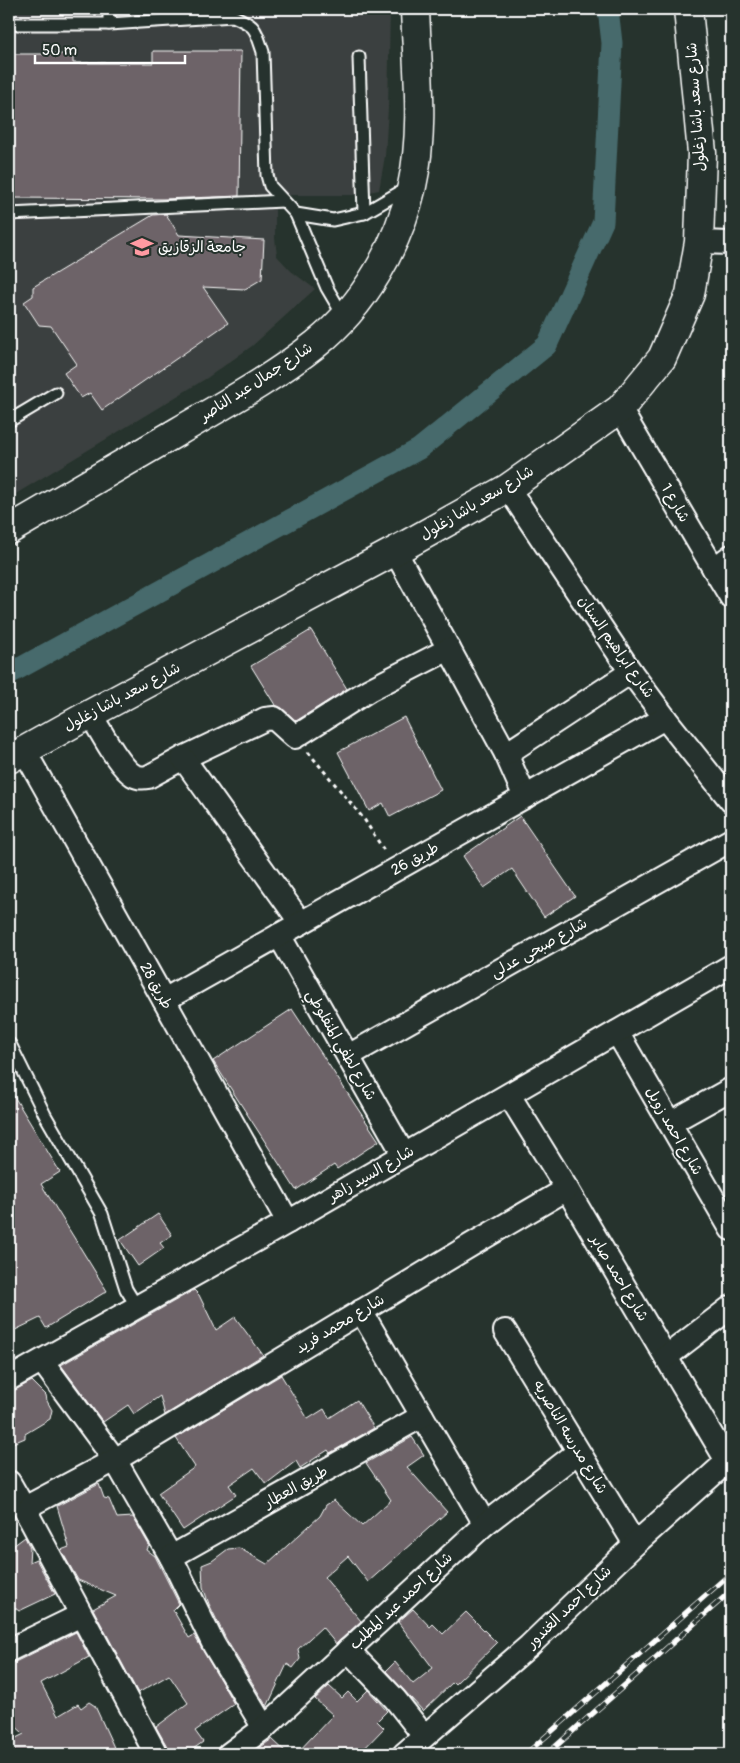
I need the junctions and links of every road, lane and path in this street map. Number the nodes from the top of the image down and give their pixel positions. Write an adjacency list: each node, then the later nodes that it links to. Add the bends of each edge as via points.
1 (109, 9): 6 (lane)
2 (415, 9): 8 (highway, شارع جمال عبد الناصر, via 419,118)
3 (688, 9): 13 (highway, شارع سعد باشا زغلول, via 702,153)
4 (169, 14): 6 (lane); 9 (lane, via 233,16 251,24 263,52 267,175 270,186)
5 (9, 24): 6 (lane)
6 (110, 24)
7 (359, 57): 10 (lane)
8 (412, 185): 10 (lane); 15 (highway, شارع جمال عبد الناصر, via 402,221 387,256 368,288)
9 (284, 200): 11 (lane); 12 (lane)
10 (364, 213): 12 (lane, via 333,220)
11 (9, 214)
12 (296, 214): 15 (lane, via 327,288)
13 (700, 242): 14 (street); 17 (highway, شارع سعد باشا زغلول, via 690,294 662,358)
14 (731, 243)
15 (344, 317): 20 (highway, شارع جمال عبد الناصر, via 287,366)
16 (56, 393): 18 (lane)
17 (620, 409): 19 (highway, شارع سعد باشا زغلول); 22 (street, شارع 1)
18 (9, 420)
19 (508, 488): 21 (highway, شارع سعد باشا زغلول); 25 (street, شارع ابراهيم السنان)
20 (9, 530)
21 (395, 551): 24 (street); 26 (highway, شارع سعد باشا زغلول)
22 (722, 563): 23 (street, شارع 1)
23 (731, 597)
24 (449, 649): 28 (street, via 369,690); 29 (street)
25 (631, 672): 27 (street, شارع ابراهيم السنان); 29 (street)
26 (90, 714): 30 (highway, شارع سعد باشا زغلول); 31 (street, via 125,769 135,777 148,777)
27 (665, 718): 32 (street, طريق 26); 33 (street, شارع ابراهيم السنان)
28 (294, 737): 31 (street, via 274,718 265,719); 35 (path, via 364,819)
29 (506, 754): 32 (street)
30 (16, 755): 39 (street, طريق 28)
31 (183, 758): 36 (street)
32 (525, 797): 35 (street, طريق 26)
33 (731, 801)
34 (731, 840): 42 (street, شارع صبحى عدلى)
35 (397, 869): 36 (street, طريق 26)
36 (301, 923): 37 (street, طريق 26)
37 (279, 935): 39 (street, طريق 26); 42 (street, شارع لطفي المنفلوطي)
38 (731, 966): 40 (street, شارع السيد زاهر)
39 (164, 1000): 48 (street, طريق 28)
40 (617, 1032): 44 (street, شارع السيد زاهر); 45 (street, شارع احمد زويل)
41 (10, 1044): 50 (lane, via 102,1214 126,1289)
42 (348, 1056): 46 (street, شارع لطفي المنفلوطي)
43 (731, 1089): 45 (street)
44 (509, 1095): 46 (street, شارع السيد زاهر); 47 (street, شارع احمد صابر)
45 (670, 1123): 49 (street, شارع احمد زويل)
46 (404, 1155): 48 (street, شارع السيد زاهر)
47 (567, 1189): 52 (street, شارع محمد فريد); 54 (street, شارع احمد صابر)
48 (288, 1222): 50 (street, شارع السيد زاهر)
49 (731, 1229)
50 (137, 1306): 55 (street, شارع السيد زاهر)
51 (731, 1307): 54 (street)
52 (361, 1311): 57 (street); 59 (street, شارع محمد فريد)
53 (505, 1331): 58 (street, شارع مدرسه الناصريه)
54 (666, 1357): 60 (street, شارع احمد صابر)
55 (42, 1361): 56 (street, شارع السيد زاهر); 59 (street)
56 (9, 1379)
57 (422, 1416): 63 (street); 65 (street, طريق العطار)
58 (578, 1452): 63 (street, شارع احمد عبد المطلب); 64 (street, شارع مدرسه الناصريه)
59 (115, 1460): 62 (street, شارع محمد فريد, via 34,1503); 65 (street)
60 (729, 1460): 64 (street, شارع احمد الغندور)
61 (9, 1482): 62 (street)
62 (28, 1517): 66 (street)
63 (485, 1524): 68 (street, شارع احمد عبد المطلب)
64 (635, 1544): 70 (street, شارع احمد الغندور, via 529,1646)
65 (171, 1557): 69 (street, via 214,1646)
66 (81, 1615): 67 (street); 71 (street)
67 (9, 1650)
68 (348, 1650): 69 (street, شارع احمد عبد المطلب); 70 (street, via 395,1699)
69 (264, 1728): 72 (street, شارع احمد عبد المطلب)
70 (424, 1736): 73 (street, شارع احمد الغندور)
71 (156, 1754)
72 (228, 1754)
73 (404, 1754)

